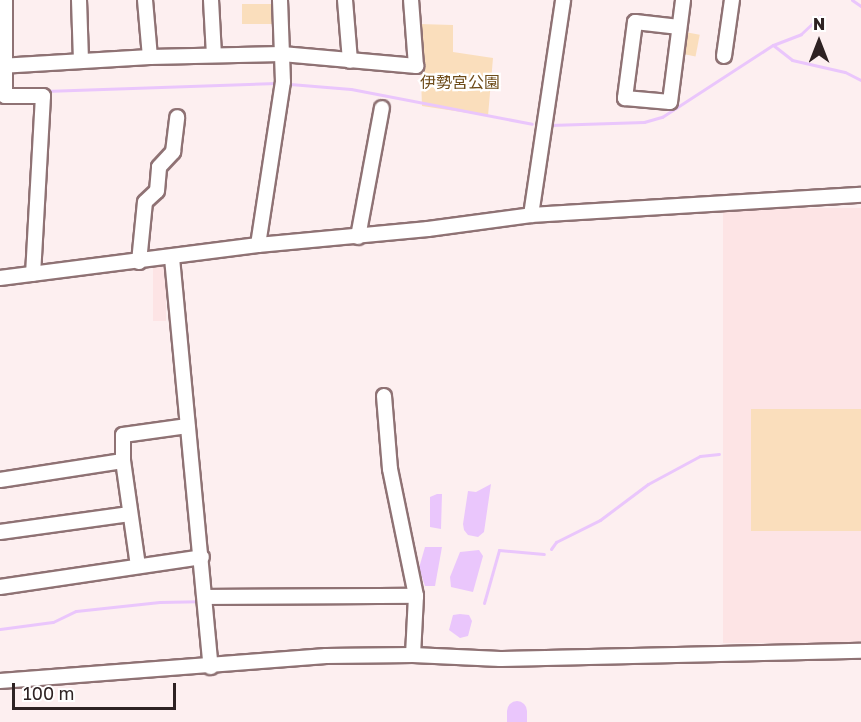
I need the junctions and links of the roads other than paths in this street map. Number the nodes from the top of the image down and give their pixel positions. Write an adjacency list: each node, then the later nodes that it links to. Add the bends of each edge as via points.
1 (5, 0): 18 (street)
2 (79, 0): 16 (street)
3 (145, 0): 15 (street)
4 (211, 0): 13 (street)
5 (280, 0): 12 (street)
6 (345, 0): 17 (street)
7 (411, 0): 17 (street, via 416,66)
8 (563, 0): 22 (street)
9 (683, 0): 11 (street)
10 (732, 0): 14 (street)
11 (679, 27): 11 (street, via 670,102 625,98 635,22)
12 (282, 54): 13 (street); 17 (street); 24 (street, via 284,81)
13 (214, 55): 15 (street)
14 (724, 56)
15 (150, 57): 16 (street)
16 (81, 61): 18 (street)
17 (350, 61)
18 (2, 65): 27 (street, via 5,96 43,96)
19 (382, 108): 23 (street)
20 (177, 117): 26 (street, via 173,152 159,167 157,191 145,202)
21 (861, 195): 22 (street)
22 (531, 215): 23 (street)
23 (358, 237): 24 (street)
24 (258, 245): 25 (street)
25 (172, 258): 26 (street); 30 (street)
26 (139, 262): 27 (street)
27 (33, 274): 28 (street)
28 (0, 278)
29 (384, 396): 38 (street, via 390,469)
30 (187, 426): 31 (street, via 123,435); 35 (street)
31 (123, 461): 32 (street); 33 (street)
32 (0, 480)
33 (130, 514): 34 (street); 36 (street)
34 (0, 532)
35 (202, 557): 36 (street); 39 (street)
36 (138, 566): 37 (street)
37 (0, 586)
38 (416, 596): 39 (street); 41 (street)
39 (206, 597): 42 (street)
40 (861, 651): 41 (street, via 500,659)
41 (413, 655): 42 (street, via 326,656)
42 (211, 667): 43 (street)
43 (0, 681)

